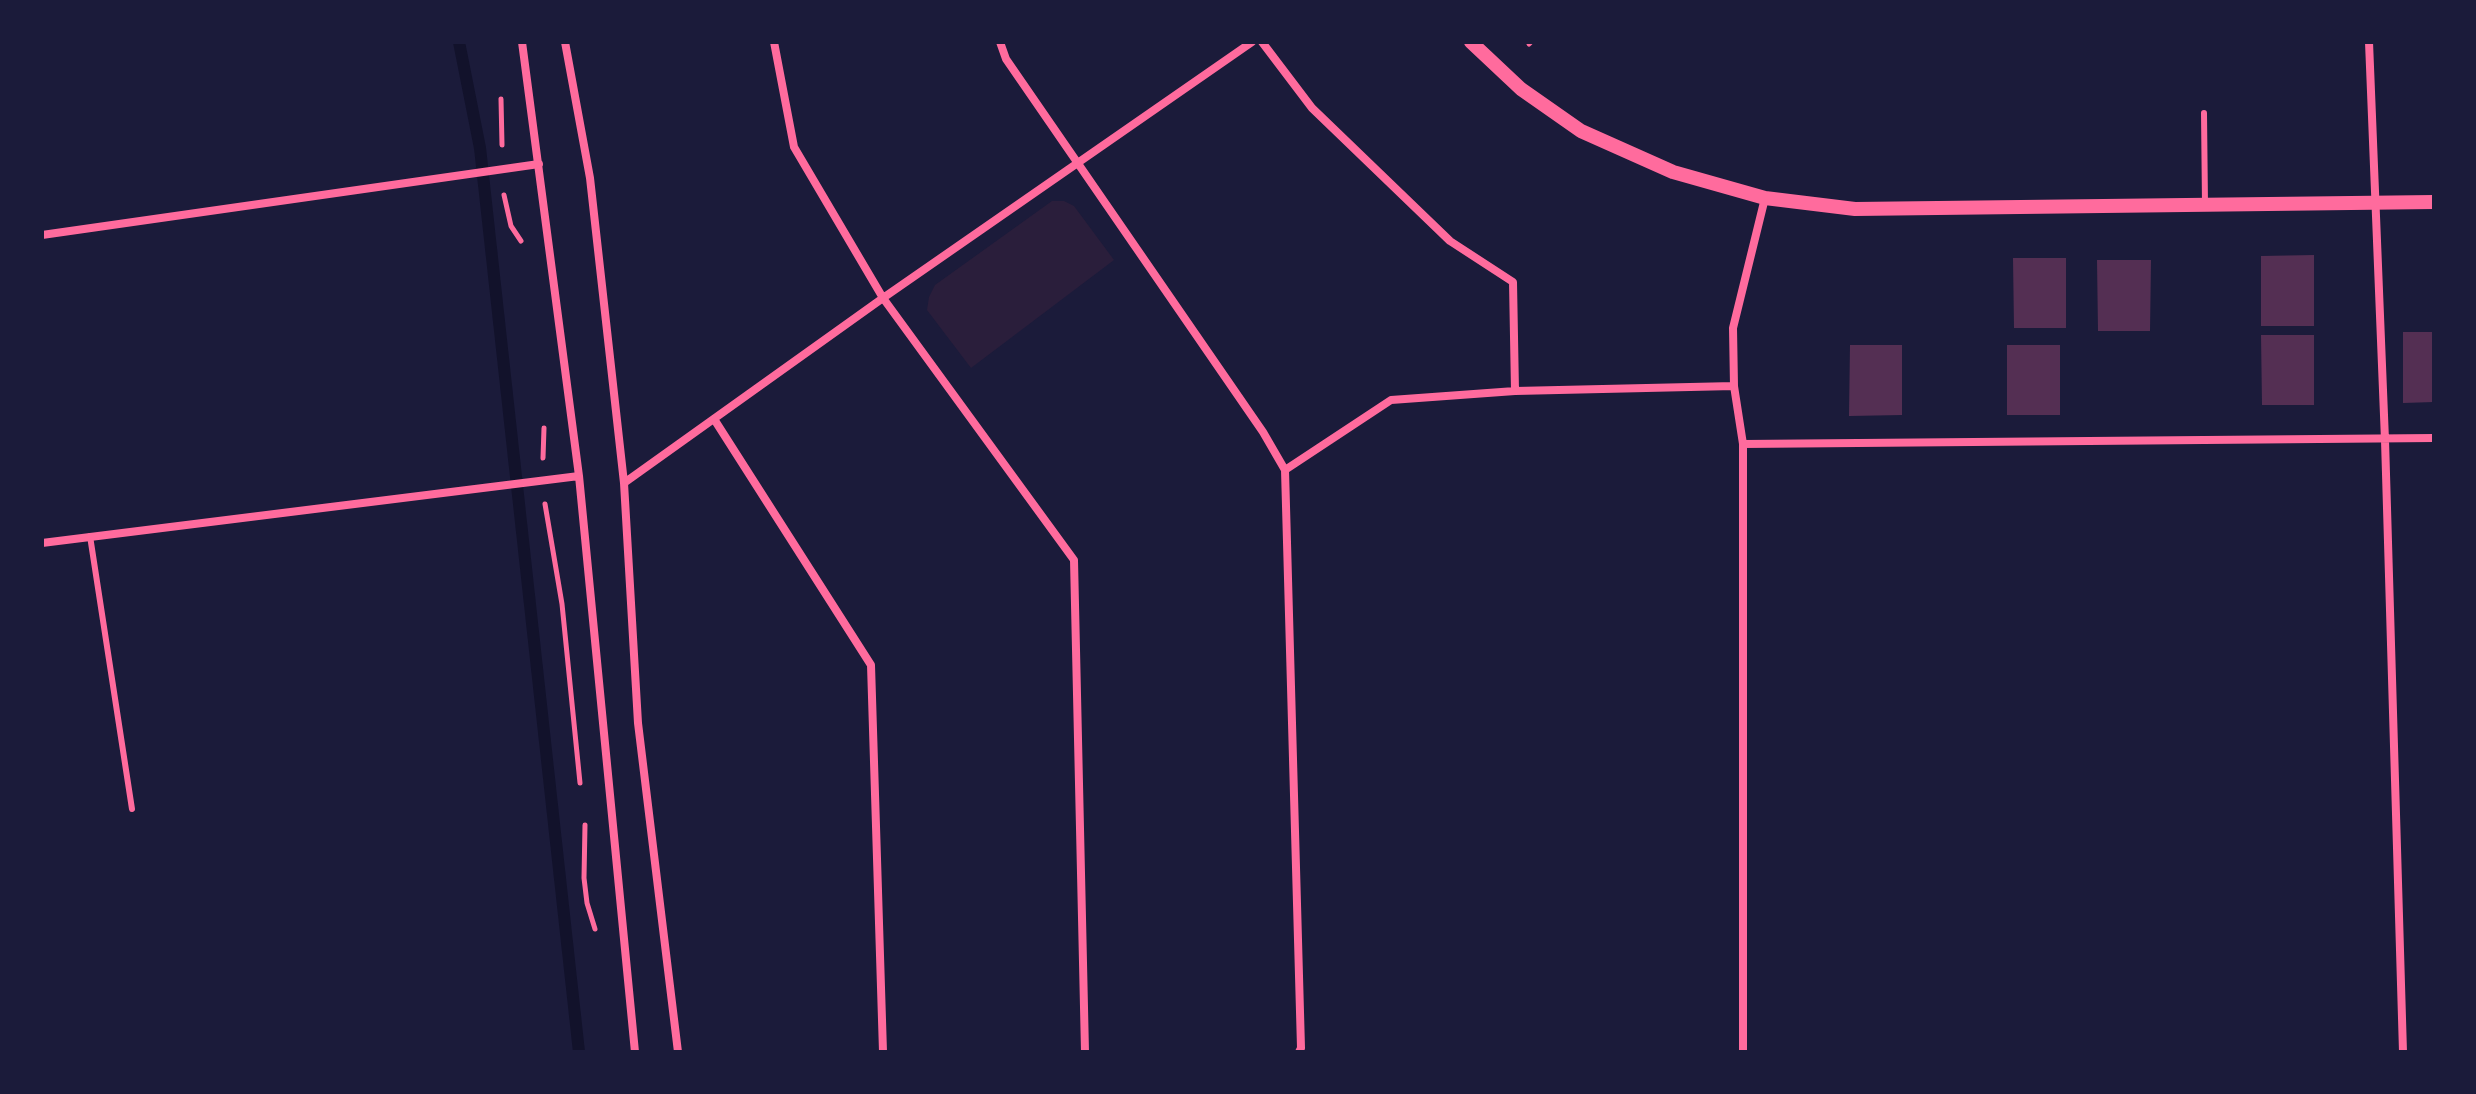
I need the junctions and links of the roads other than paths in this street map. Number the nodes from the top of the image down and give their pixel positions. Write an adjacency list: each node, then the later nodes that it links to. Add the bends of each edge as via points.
1 (522, 42): 10 (street)
2 (565, 42): 26 (street, via 590,178)
3 (774, 42): 17 (street, via 794,147)
4 (1000, 42): 11 (street)
5 (1252, 42): 11 (street)
6 (1262, 42): 19 (street, via 1312,108 1450,241 1513,282)
7 (1471, 42): 12 (street, via 1521,89 1581,131 1673,172)
8 (2369, 42): 14 (street)
9 (2204, 113): 15 (lane)
10 (539, 164): 16 (street); 25 (street)
11 (1076, 165): 17 (street); 24 (street)
12 (1765, 198): 15 (street, via 1855,209); 18 (street, via 1733,328)
13 (2434, 202): 14 (street)
14 (2376, 203): 15 (street); 22 (street)
15 (2205, 205)
16 (42, 235)
17 (883, 298): 20 (street); 33 (street, via 1074,560)
18 (1734, 386): 19 (street); 23 (street)
19 (1515, 391): 24 (street, via 1391,400)
20 (714, 419): 26 (street); 32 (street, via 871,665)
21 (2434, 438): 22 (street)
22 (2385, 440): 23 (street); 36 (street)
23 (1743, 444): 35 (street)
24 (1285, 470): 34 (street)
25 (579, 476): 27 (street); 30 (street)
26 (624, 483): 31 (street, via 638,723)
27 (90, 535): 28 (street); 29 (lane)
28 (42, 543)
29 (132, 809)
30 (635, 1052)
31 (678, 1052)
32 (883, 1052)
33 (1085, 1052)
34 (1299, 1052)
35 (1743, 1052)
36 (2403, 1052)

